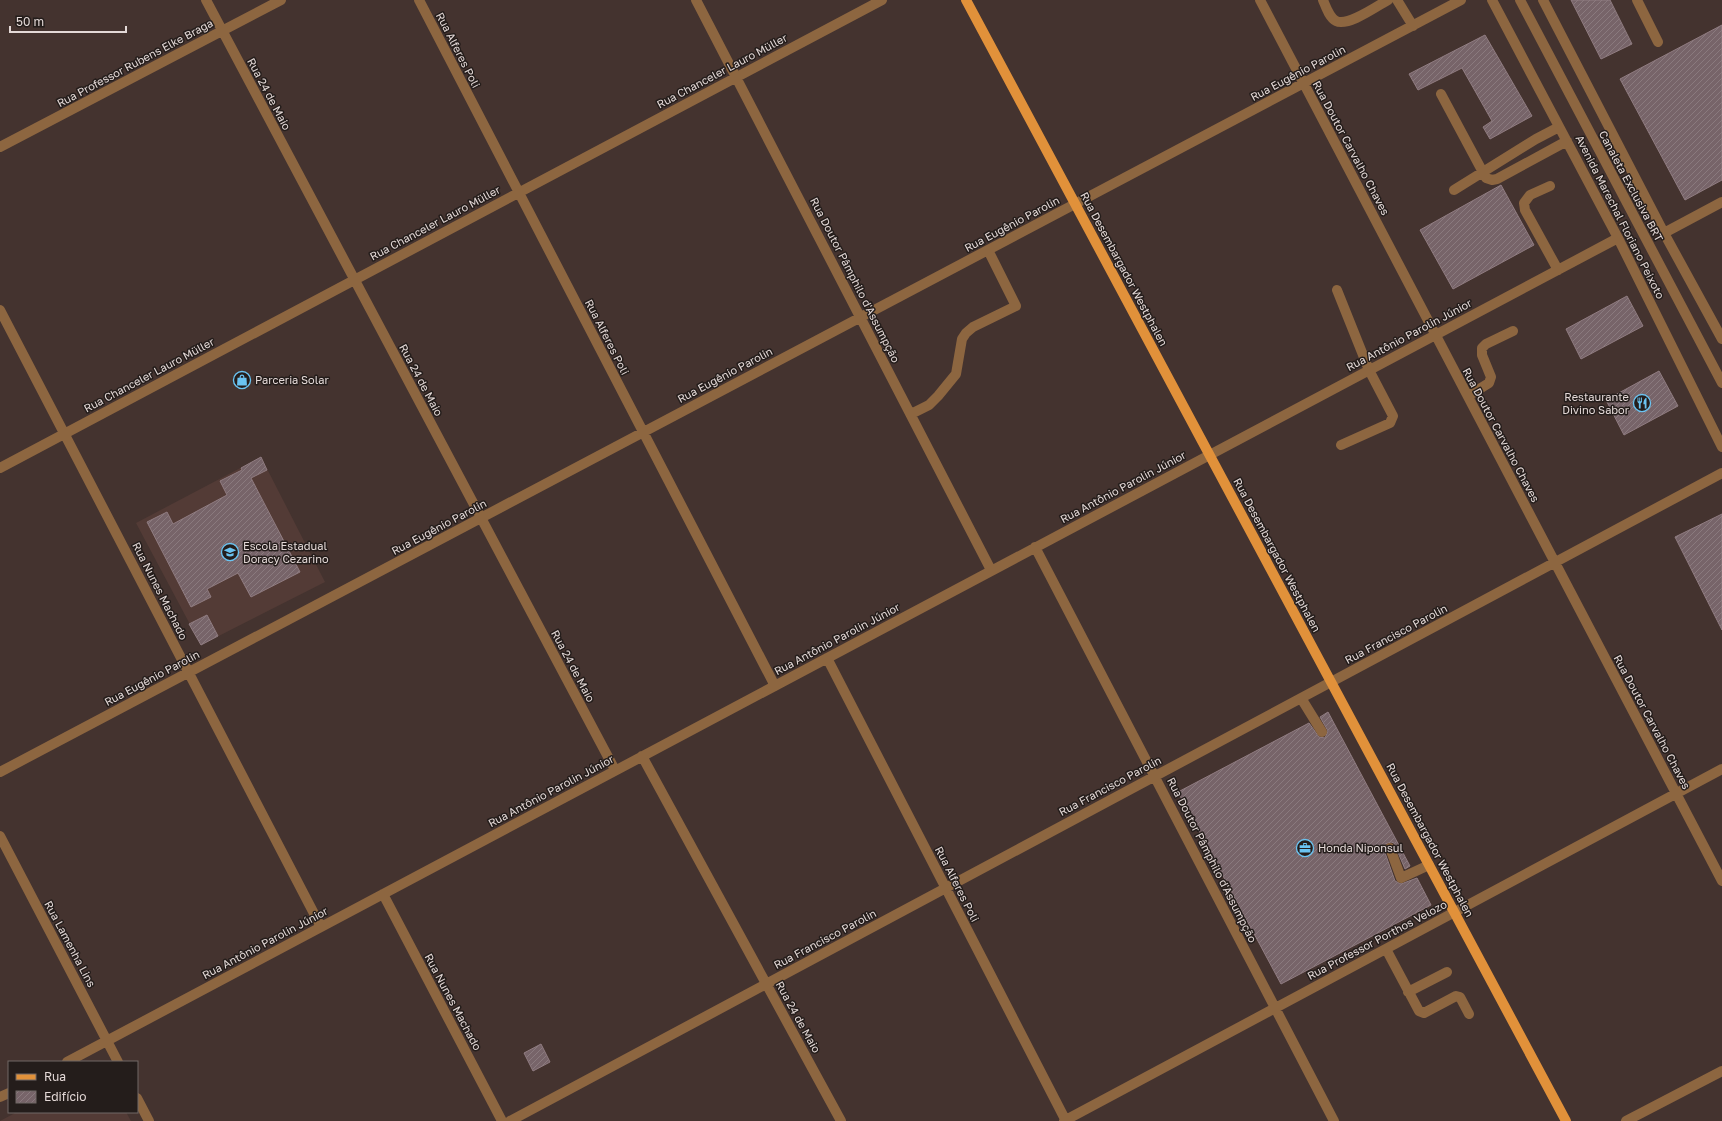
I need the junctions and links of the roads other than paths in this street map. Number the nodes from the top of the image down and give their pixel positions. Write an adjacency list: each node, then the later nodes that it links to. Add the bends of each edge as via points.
1 (206, 0): 17 (street, Rua 24 de Maio)
2 (281, 0): 17 (street, Rua Professor Rubens Elke Braga)
3 (419, 0): 28 (street, Rua Alferes Poli)
4 (696, 0): 19 (street, Rua Doutor Pâmphilo d'Assumpção)
5 (882, 0): 19 (street, Rua Chanceler Lauro Müller)
6 (966, 0): 30 (main road, Rua Desembargador Westphalen)
7 (1260, 0): 20 (street, Rua Doutor Carvalho Chaves)
8 (1322, 0): 9 (street, via 1330,15 1337,21 1348,22)
9 (1388, 0)
10 (1398, 0): 16 (street)
11 (1461, 0): 16 (street, Rua Eugênio Parolin)
12 (1492, 0): 22 (street, Avenida Marechal Floriano Peixoto)
13 (1520, 0): 43 (street, Canaleta Exclusiva BRT)
14 (1542, 0): 31 (street)
15 (1637, 0): 18 (street)
16 (1413, 26): 20 (street, Rua Eugênio Parolin)
17 (222, 31): 24 (street, Rua Professor Rubens Elke Braga); 35 (street, Rua 24 de Maio)
18 (1658, 42)
19 (736, 77): 28 (street, Rua Chanceler Lauro Müller); 38 (street, Rua Doutor Pâmphilo d'Assumpção)
20 (1303, 83): 30 (street, Rua Eugênio Parolin); 40 (street, Rua Doutor Carvalho Chaves)
21 (1441, 94): 25 (street)
22 (1559, 127): 23 (street, Avenida Marechal Floriano Peixoto); 25 (street)
23 (1567, 141): 25 (street, via 1498,179 1486,178); 32 (street, Avenida Marechal Floriano Peixoto)
24 (0, 147)
25 (1483, 171): 27 (street)
26 (1550, 186): 34 (street, via 1530,195 1524,203 1525,210)
27 (1454, 190)
28 (518, 193): 35 (street, Rua Chanceler Lauro Müller); 46 (street, Rua Alferes Poli)
29 (1722, 202): 31 (street)
30 (1075, 204): 33 (street, Rua Eugênio Parolin); 50 (main road, Rua Desembargador Westphalen)
31 (1664, 233): 41 (street)
32 (1618, 238): 34 (street, Rua Antônio Parolin Júnior); 49 (street, Avenida Marechal Floriano Peixoto)
33 (988, 250): 38 (street, Rua Eugênio Parolin); 45 (street, via 1016,306 966,333 962,339 956,374 929,405)
34 (1558, 270): 40 (street, Rua Antônio Parolin Júnior)
35 (354, 280): 47 (street, Rua Chanceler Lauro Müller); 53 (street, Rua 24 de Maio)
36 (1337, 290): 42 (street)
37 (0, 310): 47 (street, Rua Nunes Machado)
38 (860, 317): 45 (street, Rua Doutor Pâmphilo d'Assumpção); 46 (street, Rua Eugênio Parolin)
39 (1513, 331): 44 (street, via 1482,348 1490,377 1489,384)
40 (1435, 335): 42 (street, Rua Antônio Parolin Júnior); 44 (street, Rua Doutor Carvalho Chaves)
41 (1722, 339)
42 (1369, 370): 48 (street, via 1393,416 1392,420); 50 (street, Rua Antônio Parolin Júnior)
43 (1722, 383)
44 (1468, 396): 55 (street, Rua Doutor Carvalho Chaves)
45 (911, 414): 56 (street, Rua Doutor Pâmphilo d'Assumpção)
46 (643, 432): 53 (street, Rua Eugênio Parolin); 60 (street, Rua Alferes Poli)
47 (64, 434): 51 (street, Rua Chanceler Lauro Müller); 58 (street, Rua Nunes Machado)
48 (1342, 445)
49 (1722, 447)
50 (1210, 454): 54 (street, Rua Antônio Parolin Júnior); 59 (main road, Rua Desembargador Westphalen)
51 (0, 468)
52 (1722, 473): 55 (street, Rua Francisco Parolin)
53 (481, 518): 58 (street, Rua Eugênio Parolin); 65 (street, Rua 24 de Maio)
54 (1035, 547): 56 (street, Rua Antônio Parolin Júnior); 67 (street, Rua Doutor Pâmphilo d'Assumpção)
55 (1555, 562): 59 (street, Rua Francisco Parolin); 68 (street, Rua Doutor Carvalho Chaves)
56 (992, 570): 57 (street, Rua Antônio Parolin Júnior)
57 (827, 658): 60 (street, Rua Antônio Parolin Júnior); 73 (street, Rua Alferes Poli)
58 (188, 672): 66 (street, Rua Eugênio Parolin); 76 (street, Rua Nunes Machado)
59 (1331, 682): 61 (street, Rua Francisco Parolin); 71 (main road, Rua Desembargador Westphalen)
60 (775, 686): 63 (street, Rua Antônio Parolin Júnior)
61 (1301, 698): 62 (street); 67 (street, Rua Francisco Parolin)
62 (1322, 732)
63 (642, 756): 65 (street, Rua Antônio Parolin Júnior); 79 (street, Rua 24 de Maio)
64 (1722, 769): 68 (street, Rua Professor Porthos Velozo)
65 (615, 770): 74 (street, Rua Antônio Parolin Júnior)
66 (0, 772)
67 (1155, 776): 73 (street, Rua Francisco Parolin); 81 (street, Rua Doutor Pâmphilo d'Assumpção)
68 (1676, 794): 72 (street, Rua Doutor Carvalho Chaves); 75 (street, Rua Professor Porthos Velozo)
69 (0, 836): 83 (street, Rua Lamenha Lins)
70 (1390, 848): 71 (street, via 1401,878)
71 (1429, 865): 75 (main road, Rua Desembargador Westphalen)
72 (1722, 882)
73 (946, 888): 79 (street, Rua Francisco Parolin); 92 (street, Rua Alferes Poli)
74 (383, 894): 76 (street, Rua Antônio Parolin Júnior); 89 (street, Rua Nunes Machado)
75 (1455, 912): 77 (street, Rua Professor Porthos Velozo); 94 (main road, Rua Desembargador Westphalen)
76 (321, 927): 83 (street, Rua Antônio Parolin Júnior)
77 (1386, 949): 80 (street); 81 (street, Rua Professor Porthos Velozo)
78 (1447, 972): 80 (street)
79 (766, 984): 90 (street, Rua Francisco Parolin); 91 (street, Rua 24 de Maio)
80 (1408, 992): 82 (street, via 1421,1013 1456,996 1460,997)
81 (1275, 1008): 92 (street, Rua Professor Porthos Velozo); 93 (street, Rua Doutor Pâmphilo d'Assumpção)
82 (1469, 1014)
83 (107, 1041): 84 (street, Rua Antônio Parolin Júnior); 85 (street, Rua Lamenha Lins)
84 (68, 1061)
85 (117, 1061)
86 (1722, 1071): 95 (street)
87 (138, 1100): 88 (street)
88 (149, 1121)
89 (502, 1121)
90 (510, 1121)
91 (841, 1121)
92 (1065, 1121)
93 (1334, 1121)
94 (1566, 1121)
95 (1626, 1121)

